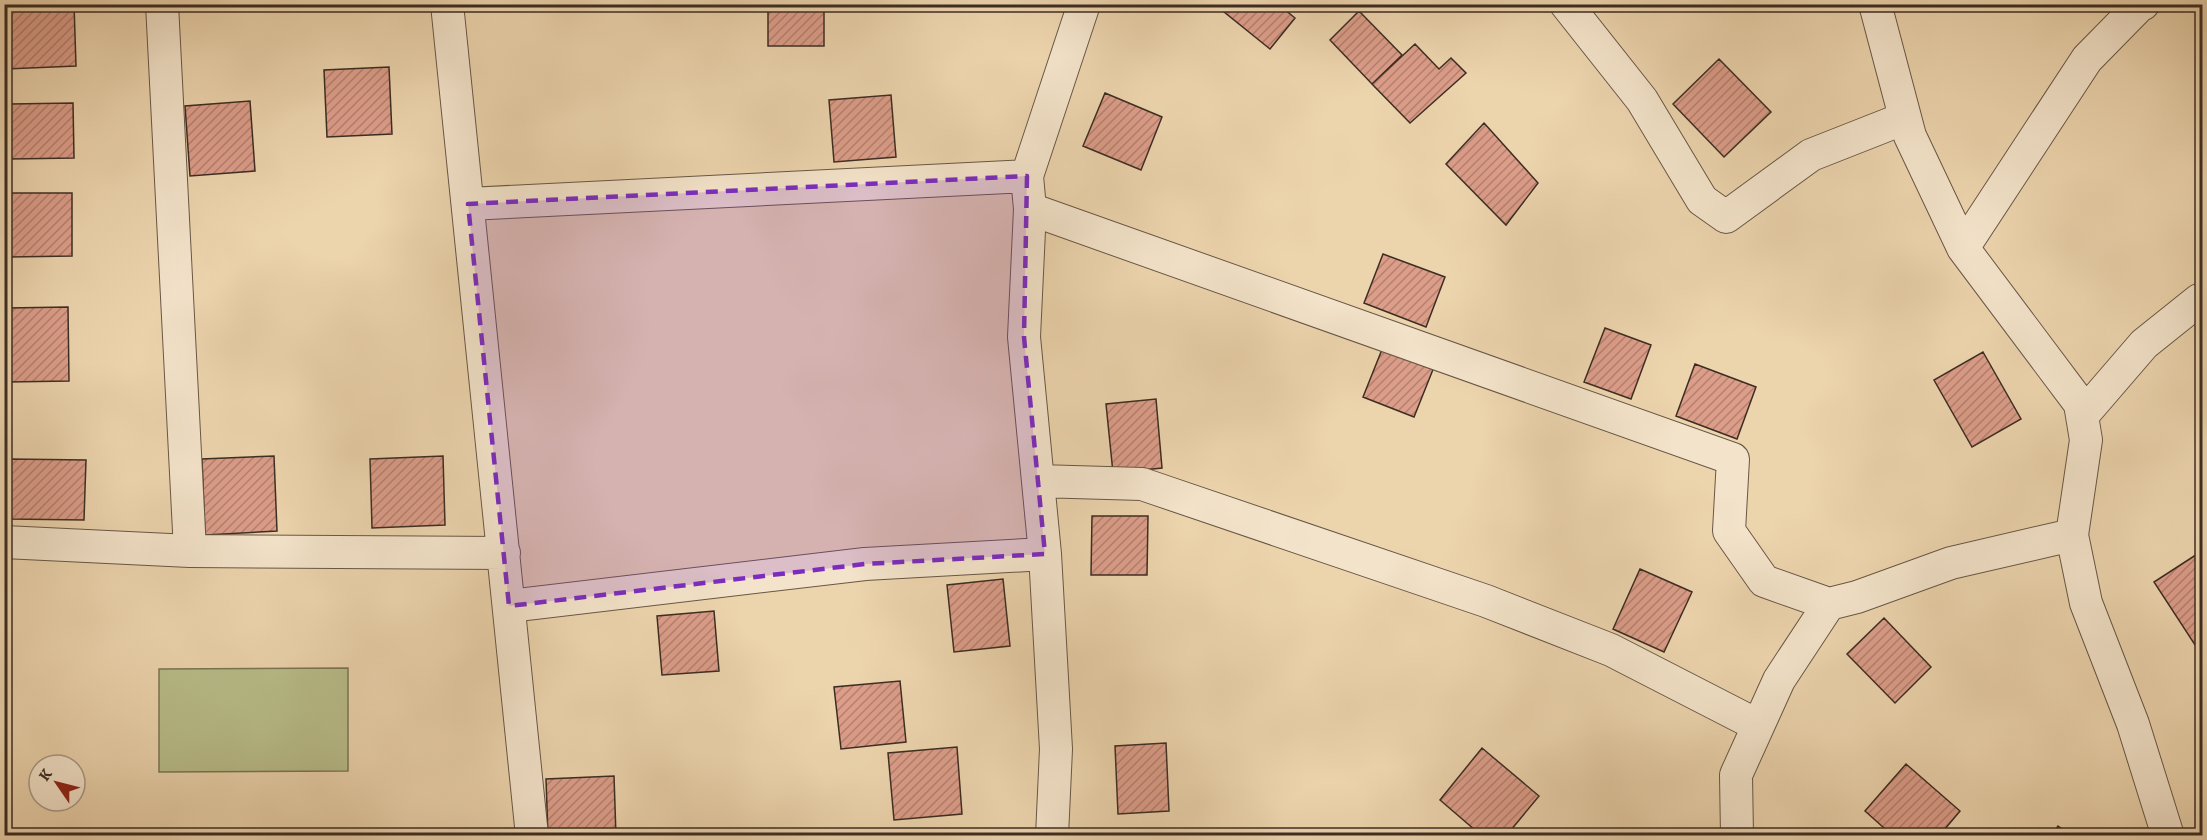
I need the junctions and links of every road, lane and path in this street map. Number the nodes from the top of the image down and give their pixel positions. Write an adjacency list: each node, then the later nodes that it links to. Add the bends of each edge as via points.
1 (162, 4): 17 (street)
2 (447, 4): 9 (street)
3 (1084, 4): 8 (street)
4 (1566, 4): 7 (street, via 1642,100 1702,200 1726,217 1811,155)
5 (1875, 4): 7 (street)
6 (2143, 4): 11 (street, via 2087,59)
7 (1905, 118): 11 (street)
8 (1027, 176): 9 (street); 10 (street)
9 (468, 204): 18 (street)
10 (1030, 209): 14 (street, via 1024,337); 20 (street, via 1733,459 1729,531 1764,580)
11 (1963, 248): 13 (street, via 2080,404)
12 (2199, 300): 13 (street, via 2144,344)
13 (2082, 416): 15 (street, via 2086,440)
14 (1038, 481): 19 (street); 22 (street, via 1142,484 1475,597 1611,650)
15 (2072, 535): 20 (street, via 1951,563); 26 (street, via 2086,603 2133,724)
16 (4, 542): 17 (street)
17 (190, 551): 18 (street)
18 (504, 553): 21 (street)
19 (1045, 554): 21 (street, via 865,564); 24 (street, via 1056,748)
20 (1829, 604): 22 (street, via 1779,680)
21 (510, 606): 23 (street)
22 (1757, 725): 25 (street, via 1736,775)
23 (532, 836)
24 (1052, 836)
25 (1737, 836)
26 (2168, 836)

